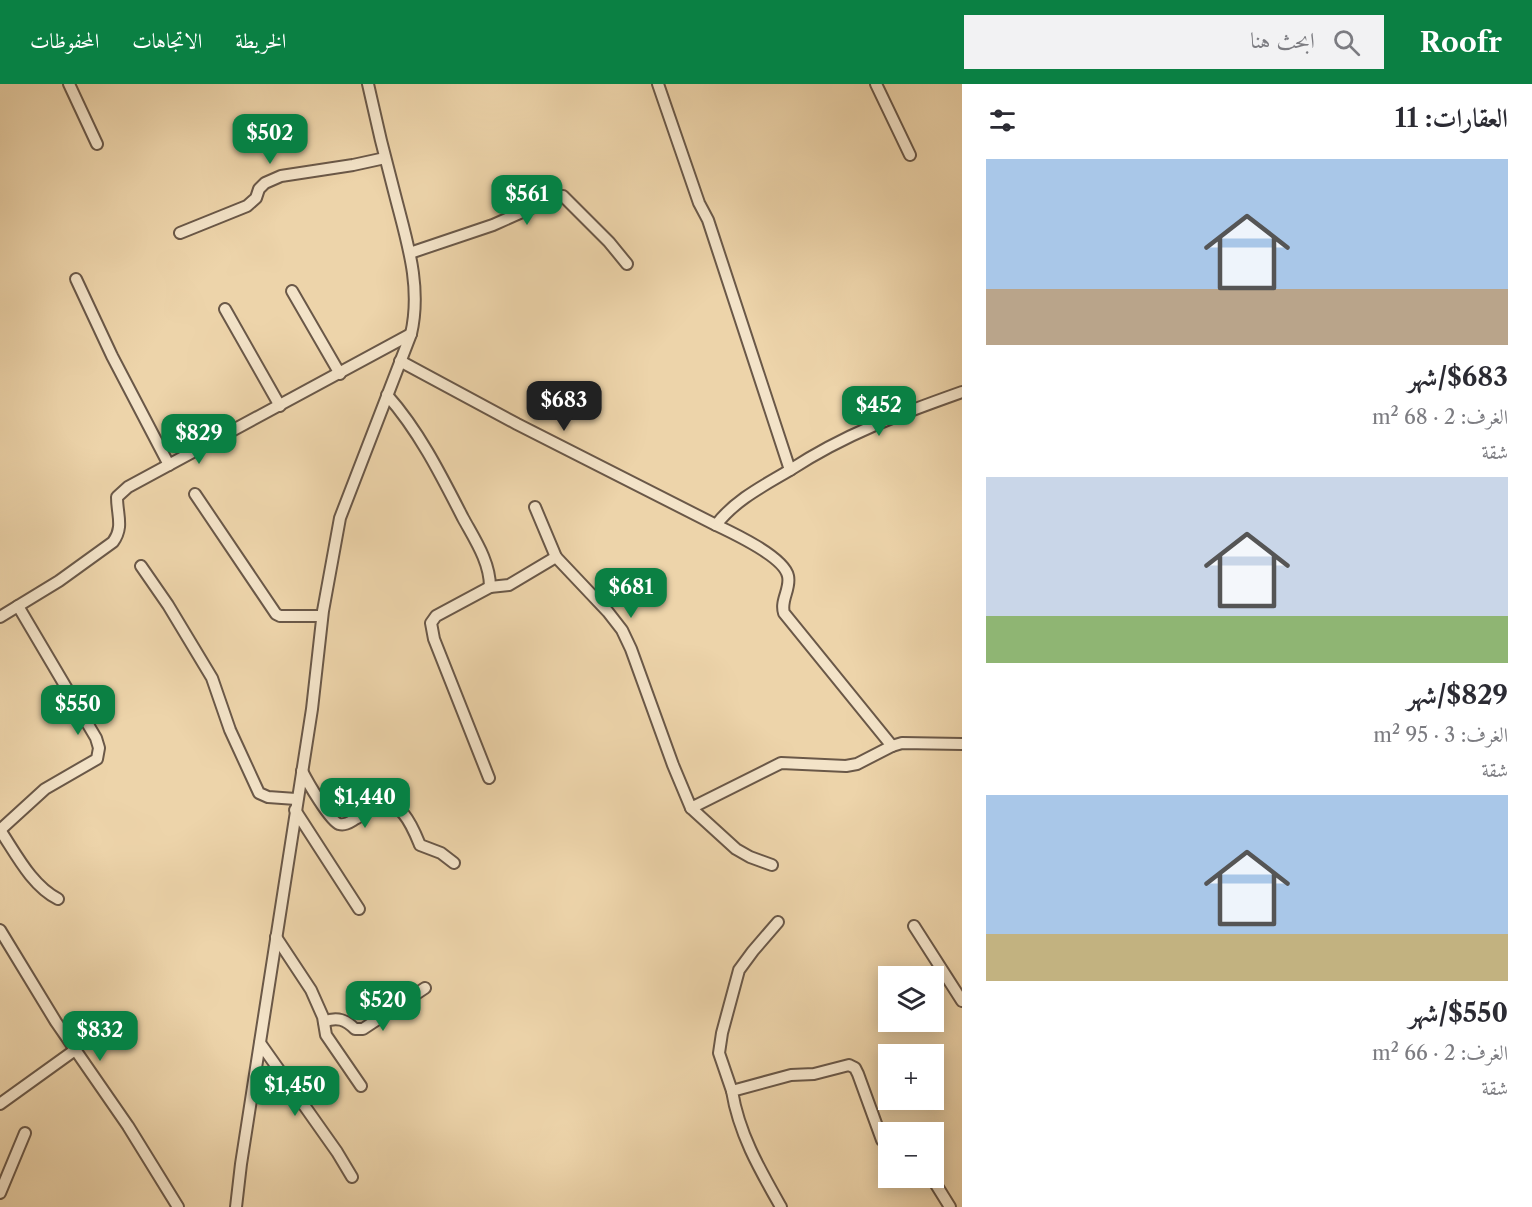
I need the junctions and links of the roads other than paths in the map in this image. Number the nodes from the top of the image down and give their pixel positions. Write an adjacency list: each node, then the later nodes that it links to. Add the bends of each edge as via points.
1 (69, 84): 5 (street)
2 (368, 84): 7 (street)
3 (658, 84): 21 (street, via 708,220)
4 (876, 84): 6 (street)
5 (97, 144)
6 (910, 155)
7 (385, 158): 8 (street, via 272,179 247,206); 9 (street)
8 (180, 233)
9 (410, 253): 10 (street, via 563,196); 14 (street, via 416,295)
10 (627, 264)
11 (76, 279): 20 (street)
12 (292, 291): 16 (street)
13 (225, 309): 19 (street)
14 (411, 334): 15 (street); 16 (street)
15 (400, 362): 18 (street); 24 (street)
16 (340, 374): 19 (street)
17 (962, 392): 21 (street, via 873,424)
18 (387, 395): 27 (street, via 402,412 457,505 482,555); 29 (street, via 340,518)
19 (280, 406): 20 (street)
20 (169, 465): 28 (street, via 117,497 120,527 112,542)
21 (790, 470): 24 (street, via 730,508)
22 (195, 494): 29 (street, via 276,614)
23 (535, 507): 25 (street)
24 (716, 525): 32 (street, via 755,545 784,568 789,579 782,605 784,613)
25 (556, 557): 27 (street, via 509,585); 36 (street, via 622,630)
26 (141, 566): 35 (street, via 212,678 230,730 259,793)
27 (490, 587): 34 (street, via 436,616 431,623)
28 (18, 606): 30 (street); 37 (street, via 96,738 99,753 93,762 45,789)
29 (322, 616): 33 (street)
30 (0, 617)
31 (962, 744): 32 (street)
32 (892, 746): 36 (street, via 852,765 781,763)
33 (302, 771): 35 (street); 38 (street, via 336,822 349,823 377,805 386,804 404,813 420,845)
34 (489, 778)
35 (296, 804): 41 (street); 45 (street)
36 (691, 808): 39 (street, via 736,849)
37 (0, 830): 40 (street, via 39,885)
38 (454, 863)
39 (772, 865)
40 (58, 899)
41 (359, 909)
42 (778, 922): 52 (street, via 739,970 719,1053)
43 (914, 926): 47 (street)
44 (0, 930): 50 (street)
45 (276, 937): 48 (street, via 311,990); 49 (street)
46 (425, 988): 48 (street, via 363,1029 356,1029 343,1019)
47 (962, 1001)
48 (324, 1022): 51 (street, via 326,1035)
49 (260, 1043): 56 (street); 60 (street)
50 (75, 1050): 53 (street); 59 (street)
51 (361, 1086)
52 (732, 1091): 54 (street, via 849,1065 858,1074); 61 (street, via 736,1116)
53 (0, 1104)
54 (878, 1129)
55 (25, 1133): 58 (street)
56 (352, 1177)
57 (938, 1188): 62 (street)
58 (0, 1193)
59 (178, 1207)
60 (236, 1207)
61 (781, 1207)
62 (950, 1207)

